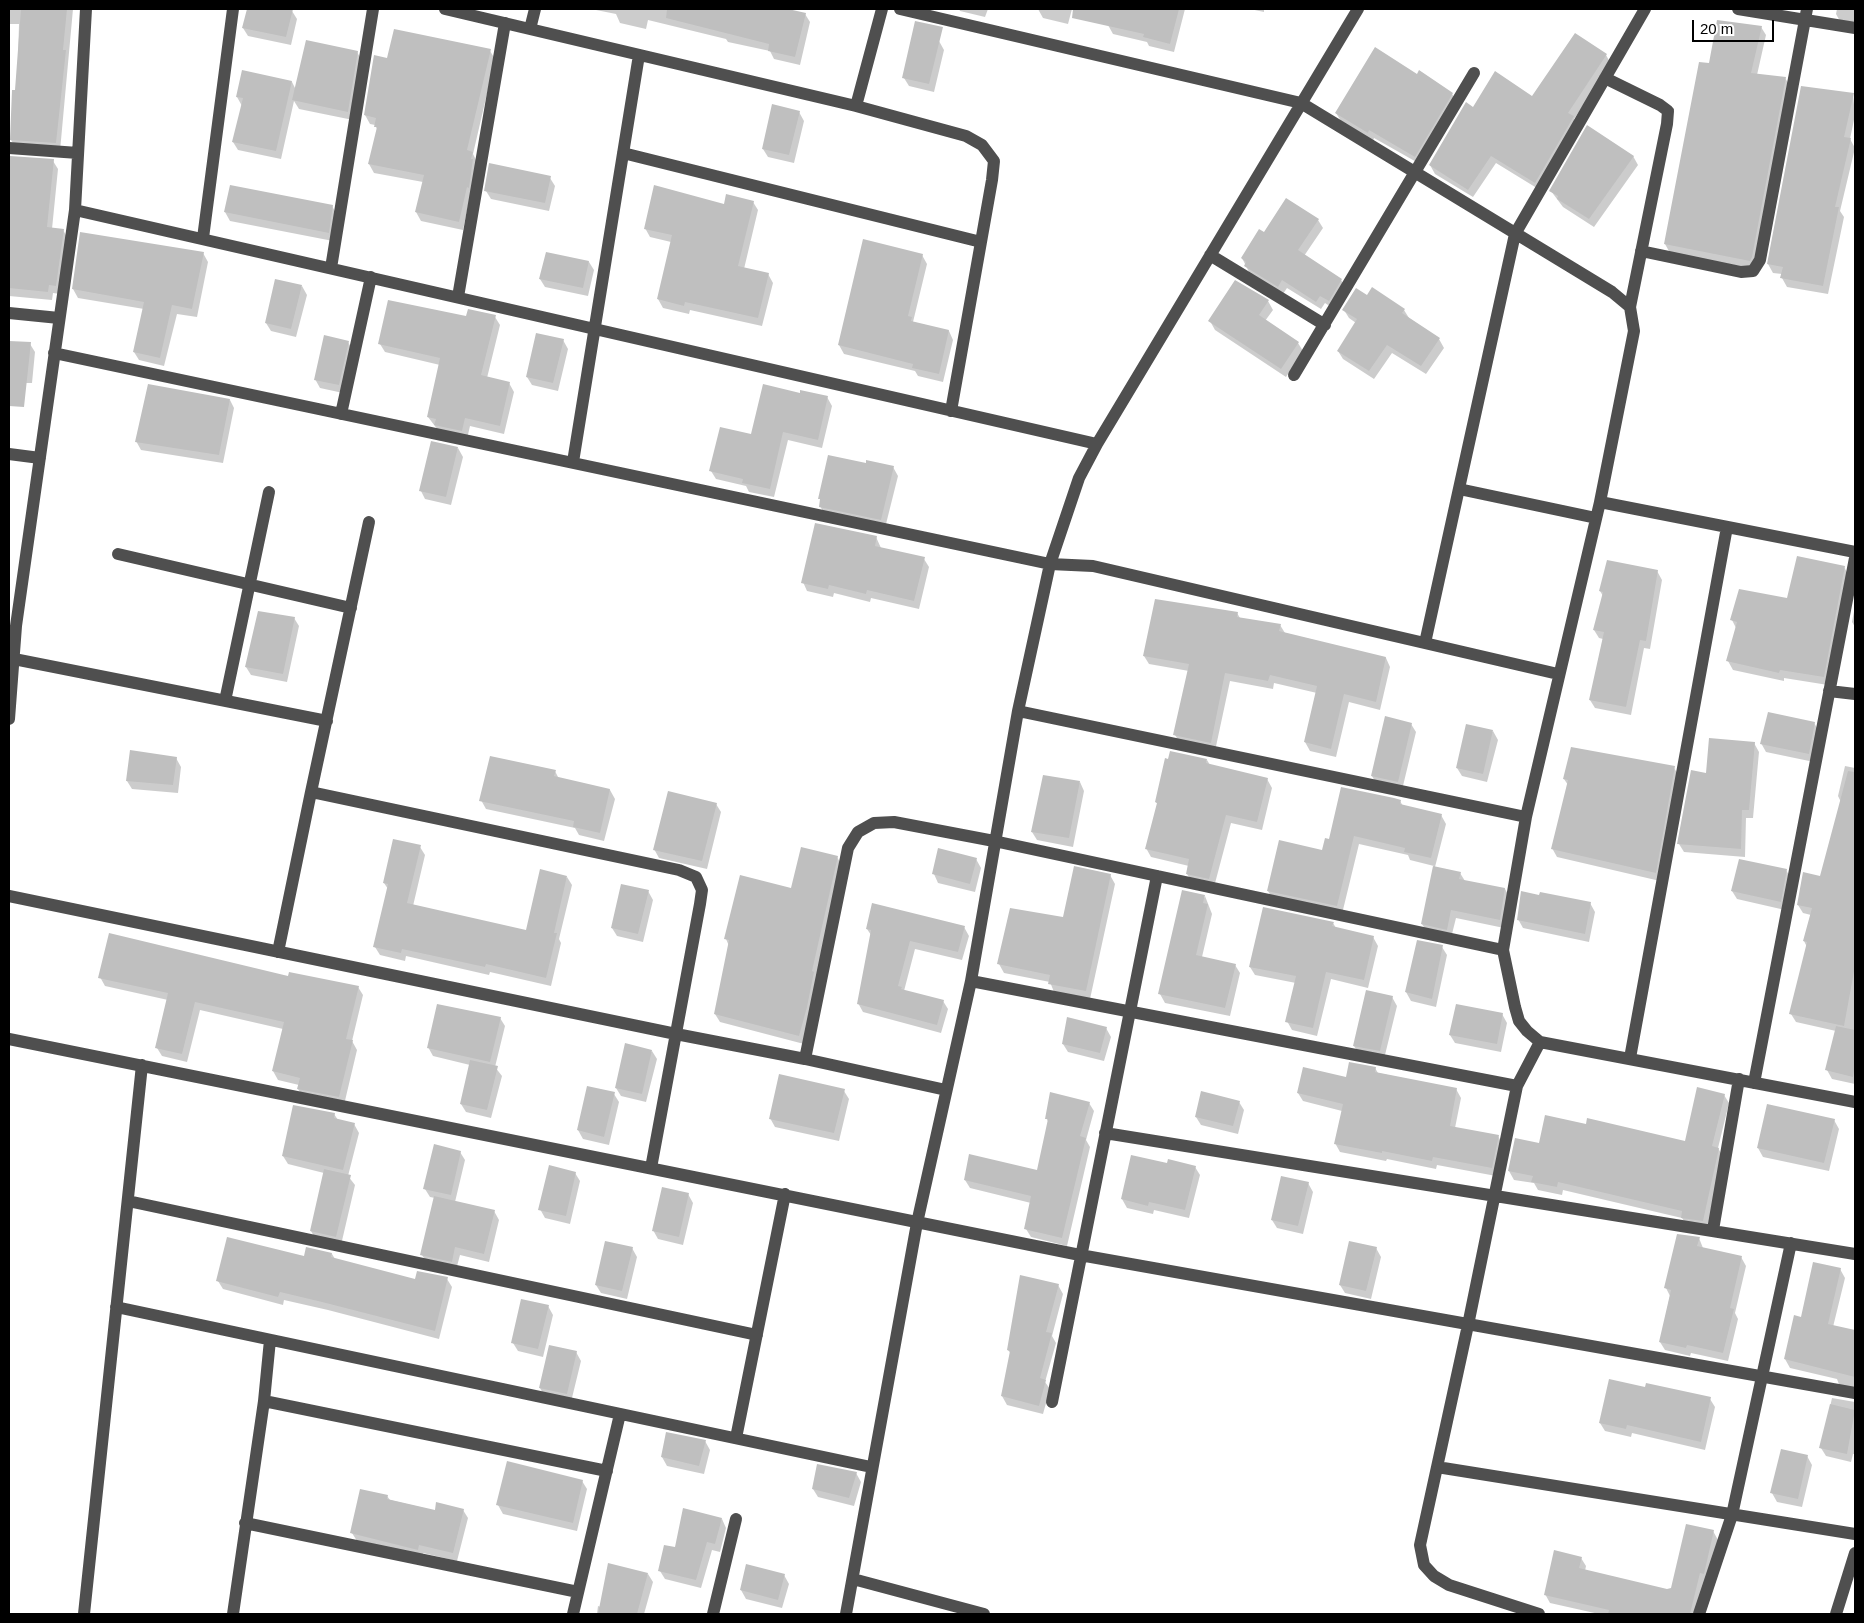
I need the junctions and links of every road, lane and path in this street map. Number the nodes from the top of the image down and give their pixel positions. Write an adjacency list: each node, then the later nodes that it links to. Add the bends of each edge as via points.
1 (86, 9): 21 (street)
2 (233, 9): 26 (street)
3 (373, 9): 30 (street)
4 (445, 9): 12 (street)
5 (535, 9): 14 (street)
6 (882, 9): 19 (street)
7 (900, 9): 18 (street)
8 (1358, 9): 18 (street)
9 (1645, 9): 17 (street)
10 (1738, 9): 11 (street)
11 (1806, 14): 13 (street); 28 (street, via 1760,260 1753,271 1741,272)
12 (505, 23): 14 (street); 32 (street)
13 (1855, 28)
14 (530, 29): 15 (street)
15 (639, 55): 19 (street); 22 (street)
16 (1474, 73): 23 (street)
17 (1605, 78): 25 (street); 28 (street, via 1668,111)
18 (1301, 103): 23 (street); 29 (street)
19 (856, 106): 27 (street, via 966,136 982,146 994,161)
20 (9, 148): 21 (street)
21 (78, 153): 24 (street)
22 (622, 153): 27 (street); 37 (street)
23 (1416, 172): 25 (street); 36 (street)
24 (75, 210): 26 (street); 35 (street)
25 (1516, 234): 33 (street, via 1612,292); 46 (street)
26 (203, 238): 30 (street)
27 (981, 242): 40 (street)
28 (1641, 251): 33 (street)
29 (1210, 255): 36 (street); 42 (street)
30 (331, 268): 31 (street)
31 (371, 277): 32 (street); 41 (street)
32 (458, 298): 37 (street)
33 (1630, 307): 48 (street, via 1634,331)
34 (9, 313): 35 (street)
35 (59, 318): 38 (street)
36 (1325, 325): 39 (street)
37 (595, 329): 40 (street); 45 (street)
38 (54, 353): 41 (street); 44 (street)
39 (1294, 375)
40 (951, 411): 42 (street)
41 (341, 414): 45 (street)
42 (1097, 444): 55 (street, via 1079,478)
43 (9, 454): 44 (street)
44 (40, 458): 58 (street)
45 (573, 462): 55 (street)
46 (1459, 489): 49 (street); 59 (street)
47 (269, 492): 56 (street)
48 (1600, 502): 49 (street); 51 (street)
49 (1596, 518): 61 (street)
50 (369, 522): 57 (street)
51 (1727, 527): 52 (street); 80 (street)
52 (1855, 552)
53 (118, 554): 56 (street)
54 (1855, 558): 62 (street)
55 (1050, 564): 59 (street, via 1093,566); 65 (street)
56 (249, 584): 57 (street); 64 (street)
57 (351, 608): 67 (street)
58 (12, 625): 60 (street)
59 (1425, 643): 61 (street)
60 (14, 659): 64 (street); 66 (street)
61 (1558, 674): 69 (street)
62 (1829, 691): 63 (street); 84 (street)
63 (1855, 694)
64 (224, 701): 67 (street)
65 (1018, 711): 69 (street); 70 (street)
66 (9, 719)
67 (326, 721): 68 (street)
68 (311, 792): 74 (street); 77 (street, via 679,870 696,877 702,890)
69 (1526, 817): 73 (street)
70 (994, 840): 71 (street); 75 (street); 81 (street, via 894,822 874,823 858,832 848,848)
71 (1158, 876): 73 (street); 76 (street)
72 (9, 896): 74 (street)
73 (1502, 950): 79 (street, via 1519,1021)
74 (278, 952): 77 (street)
75 (971, 981): 76 (street); 86 (street)
76 (1131, 1012): 85 (street); 88 (street)
77 (676, 1034): 81 (street); 89 (street)
78 (9, 1038): 82 (street)
79 (1540, 1042): 80 (street); 85 (street)
80 (1630, 1058): 83 (street)
81 (805, 1059): 86 (street)
82 (142, 1065): 89 (street); 92 (street)
83 (1739, 1080): 84 (street); 94 (street)
84 (1754, 1083): 87 (street)
85 (1517, 1086): 91 (street)
86 (946, 1090): 93 (street)
87 (1855, 1102)
88 (1105, 1133): 91 (street); 97 (street)
89 (651, 1168): 90 (street)
90 (785, 1194): 93 (street); 100 (street)
91 (1494, 1196): 94 (street); 99 (street)
92 (128, 1201): 98 (street); 100 (street)
93 (917, 1223): 97 (street); 108 (street)
94 (1713, 1230): 95 (street)
95 (1791, 1243): 96 (street); 102 (street)
96 (1855, 1254)
97 (1080, 1256): 99 (street); 105 (street)
98 (116, 1307): 101 (street); 118 (street)
99 (1468, 1325): 102 (street); 109 (street)
100 (757, 1335): 107 (street)
101 (270, 1340): 104 (street); 106 (street)
102 (1763, 1377): 103 (street); 111 (street)
103 (1855, 1393)
104 (264, 1401): 110 (street); 113 (street)
105 (1052, 1402)
106 (620, 1414): 107 (street); 110 (street)
107 (736, 1438): 108 (street)
108 (871, 1467): 116 (street)
109 (1437, 1468): 111 (street); 124 (street, via 1420,1545 1424,1564 1434,1576 1449,1585)
110 (606, 1471): 117 (street)
111 (1732, 1515): 114 (street); 125 (street)
112 (736, 1519): 121 (street)
113 (245, 1523): 117 (street); 119 (street)
114 (1855, 1534)
115 (1855, 1553): 126 (street)
116 (854, 1579): 122 (street); 123 (street)
117 (578, 1592): 120 (street)
118 (84, 1614)
119 (233, 1614)
120 (573, 1614)
121 (713, 1614)
122 (846, 1614)
123 (984, 1614)
124 (1539, 1614)
125 (1699, 1614)
126 (1836, 1614)

